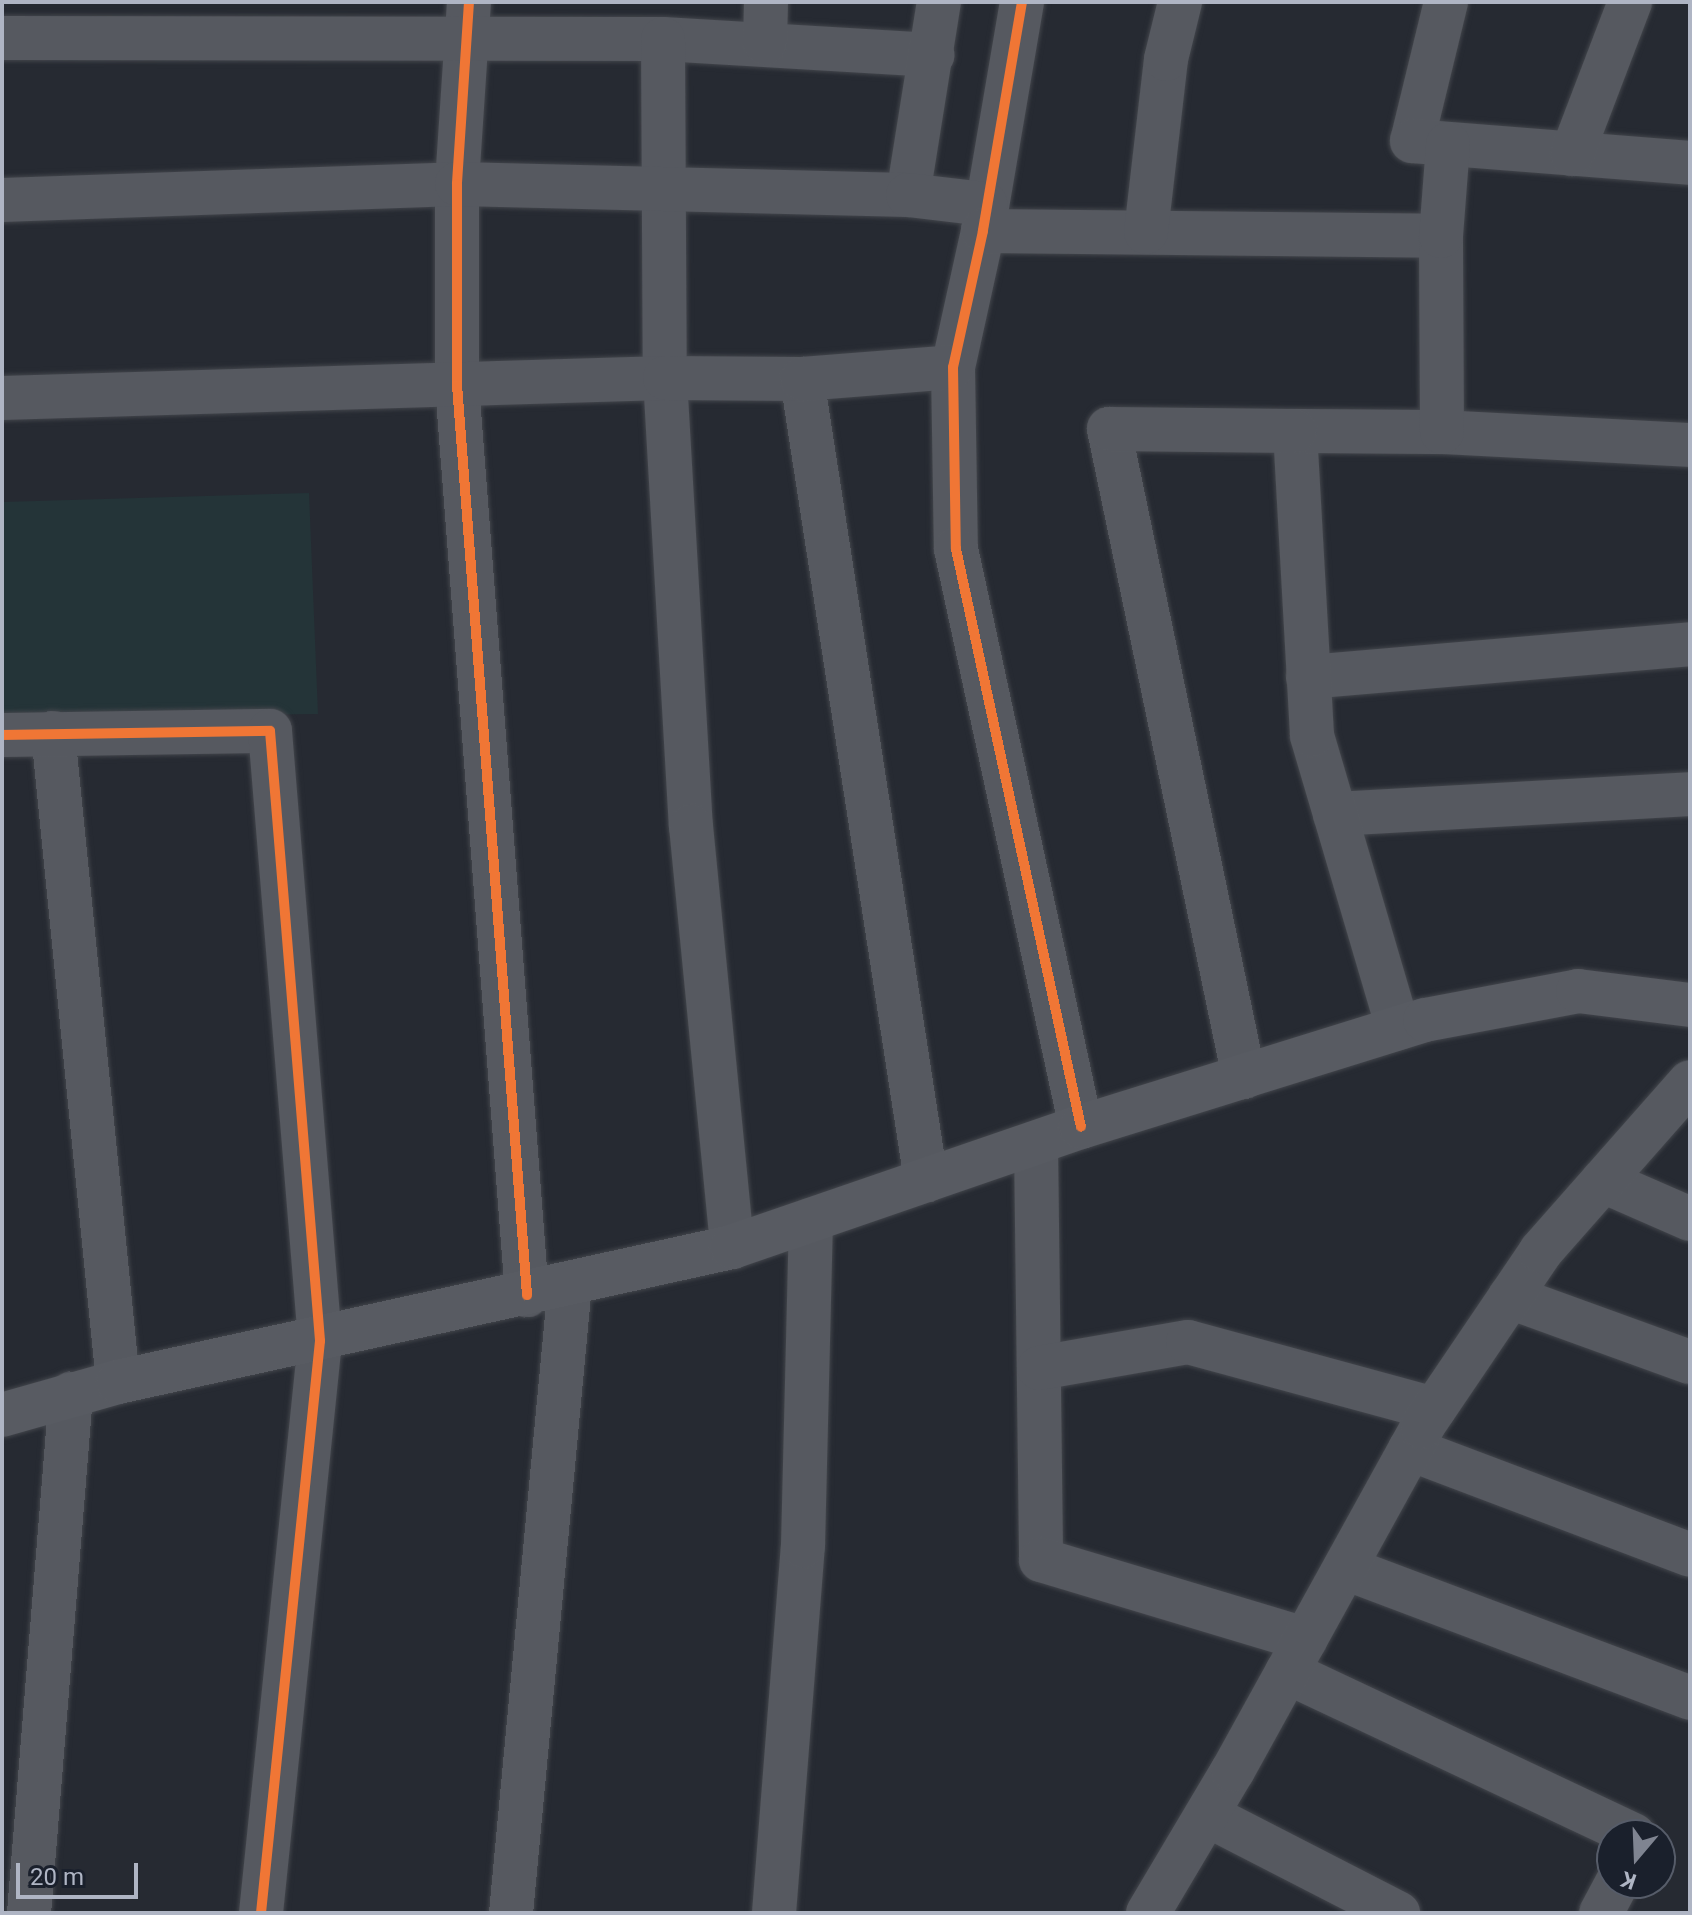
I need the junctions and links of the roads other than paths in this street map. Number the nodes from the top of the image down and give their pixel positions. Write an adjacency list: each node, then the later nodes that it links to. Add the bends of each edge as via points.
1 (939, 2): 10 (street)
2 (1022, 2): 18 (street)
3 (1180, 2): 19 (street, via 1166,59)
4 (1446, 2): 11 (street, via 1412,141)
5 (1630, 2): 12 (street)
6 (467, 19): 8 (street); 9 (street); 14 (street)
7 (766, 22): 9 (street); 10 (street)
8 (2, 38)
9 (663, 39): 15 (street)
10 (933, 55): 16 (street)
11 (1448, 144): 12 (street); 20 (street)
12 (1572, 154): 13 (street)
13 (1690, 163)
14 (457, 184): 15 (street); 17 (street); 24 (street)
15 (663, 189): 16 (street); 22 (street)
16 (908, 195): 18 (street)
17 (2, 200)
18 (984, 218): 19 (street); 21 (street)
19 (1146, 232): 20 (street)
20 (1441, 236): 27 (street)
21 (953, 367): 23 (street); 39 (street, via 956,549)
22 (665, 378): 23 (street); 24 (street); 45 (street, via 691,826)
23 (802, 379): 41 (street)
24 (457, 385): 25 (street); 47 (street)
25 (2, 398)
26 (1295, 431): 27 (street); 30 (street); 37 (street, via 1109,429)
27 (1442, 432): 28 (street)
28 (1690, 445)
29 (1690, 644): 30 (street)
30 (1308, 677): 34 (street, via 1312,735)
31 (53, 733): 32 (street); 49 (street, via 270,731); 52 (street)
32 (2, 735)
33 (1690, 794): 34 (street)
34 (1335, 814): 36 (street)
35 (1690, 1005): 36 (main road, via 1578,991)
36 (1398, 1028): 37 (main road)
37 (1244, 1077): 39 (main road)
38 (1690, 1082): 42 (street)
39 (1081, 1127): 40 (main road)
40 (1036, 1143): 41 (main road); 51 (street)
41 (926, 1180): 44 (main road)
42 (1603, 1181): 43 (street); 48 (street, via 1541,1251)
43 (1690, 1219)
44 (811, 1220): 45 (main road); 67 (street, via 803,1546)
45 (732, 1247): 46 (main road)
46 (570, 1284): 47 (main road); 66 (street)
47 (527, 1295): 49 (main road)
48 (1510, 1297): 50 (street); 54 (street)
49 (320, 1341): 52 (main road); 65 (street)
50 (1690, 1362)
51 (1039, 1368): 54 (street, via 1188,1342); 59 (street, via 1041,1560)
52 (118, 1382): 53 (main road)
53 (71, 1394): 55 (main road); 64 (street)
54 (1434, 1409): 56 (street)
55 (2, 1415)
56 (1410, 1449): 57 (street); 58 (street)
57 (1690, 1555)
58 (1345, 1568): 59 (street); 60 (street)
59 (1296, 1656): 61 (street); 62 (street)
60 (1690, 1698)
61 (1207, 1815): 63 (street); 68 (street)
62 (1604, 1819)
63 (1158, 1910)
64 (29, 1913)
65 (261, 1913)
66 (511, 1913)
67 (774, 1913)
68 (1398, 1913)

